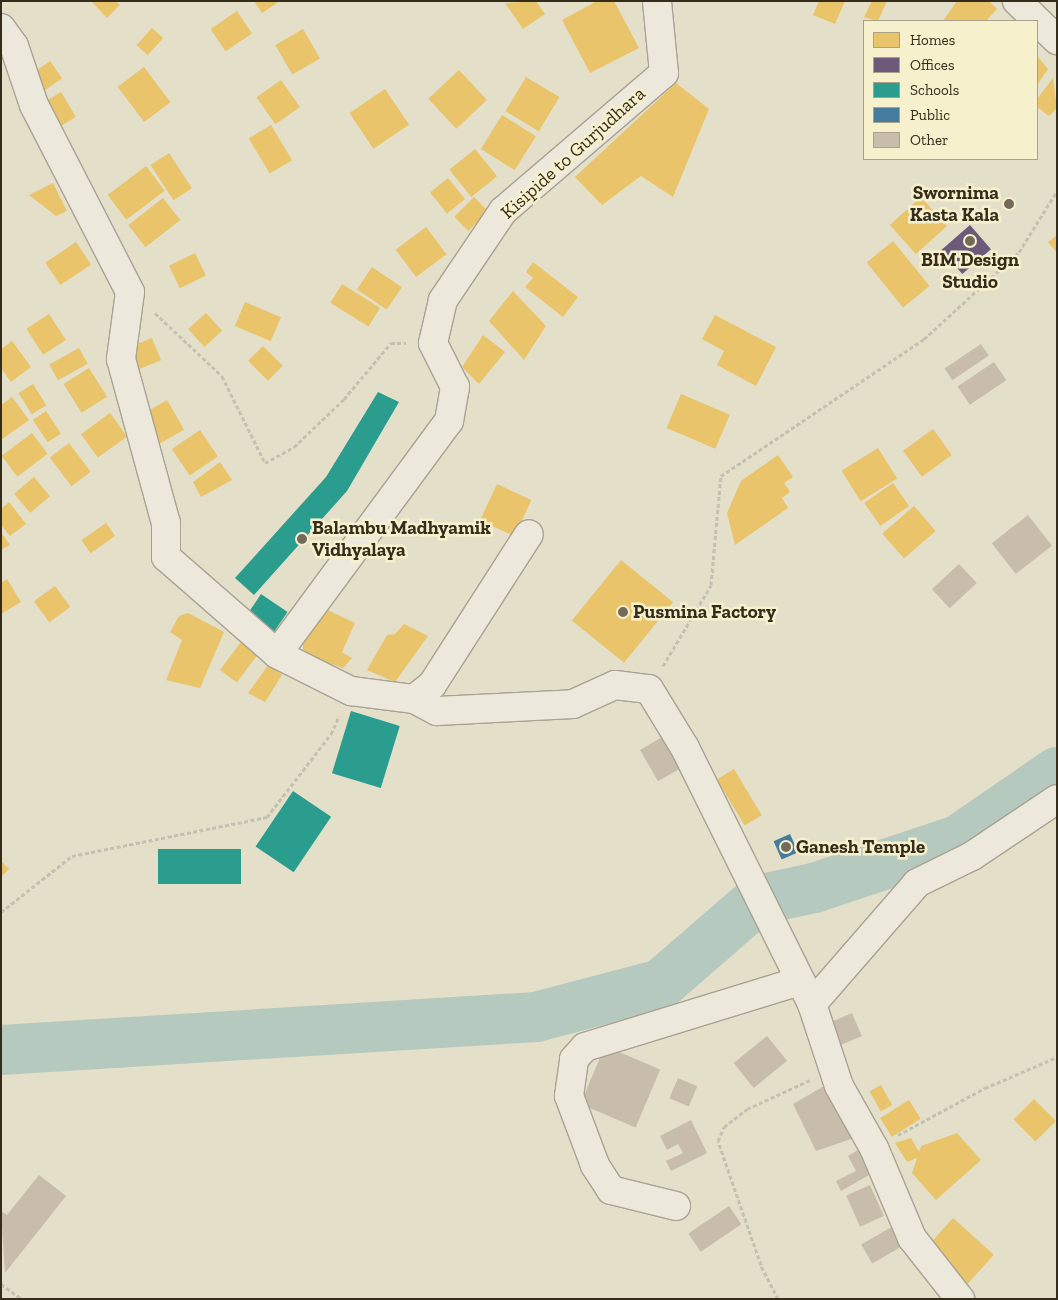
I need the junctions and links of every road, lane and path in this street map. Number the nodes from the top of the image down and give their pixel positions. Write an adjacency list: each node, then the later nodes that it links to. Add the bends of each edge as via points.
1 (657, 1): 9 (street, Kisipide to Gurjudhara, via 664,73 503,211 443,300)
2 (1017, 1): 3 (street)
3 (1036, 20)
4 (1038, 21): 5 (street)
5 (1057, 40)
6 (5, 43): 8 (street)
7 (1057, 191): 12 (path, via 1019,252 924,339 720,476 711,585)
8 (130, 292): 9 (path, via 194,345 222,376 265,463 294,447 344,399 391,343); 11 (street, via 121,359 166,523 166,556)
9 (434, 343): 11 (street, via 455,387 449,421)
10 (529, 534): 14 (street, via 432,685)
11 (277, 654): 13 (street)
12 (649, 689): 14 (street, via 615,685 573,704 437,710); 17 (street, via 685,748)
13 (350, 691): 14 (street); 16 (path, via 331,734 267,818 72,856)
14 (414, 699)
15 (1057, 800): 17 (street, via 972,856 917,883)
16 (1, 912)
17 (801, 985): 19 (street); 21 (street, via 585,1047 574,1059 569,1096 595,1165 611,1190)
18 (1057, 1057): 20 (path, via 985,1088)
19 (831, 1062): 20 (street); 24 (path, via 815,1078 747,1108 724,1127 718,1141 761,1265)
20 (874, 1148): 25 (street, via 912,1238)
21 (676, 1206)
22 (1, 1284): 23 (path)
23 (22, 1299)
24 (778, 1299)
25 (960, 1299)

